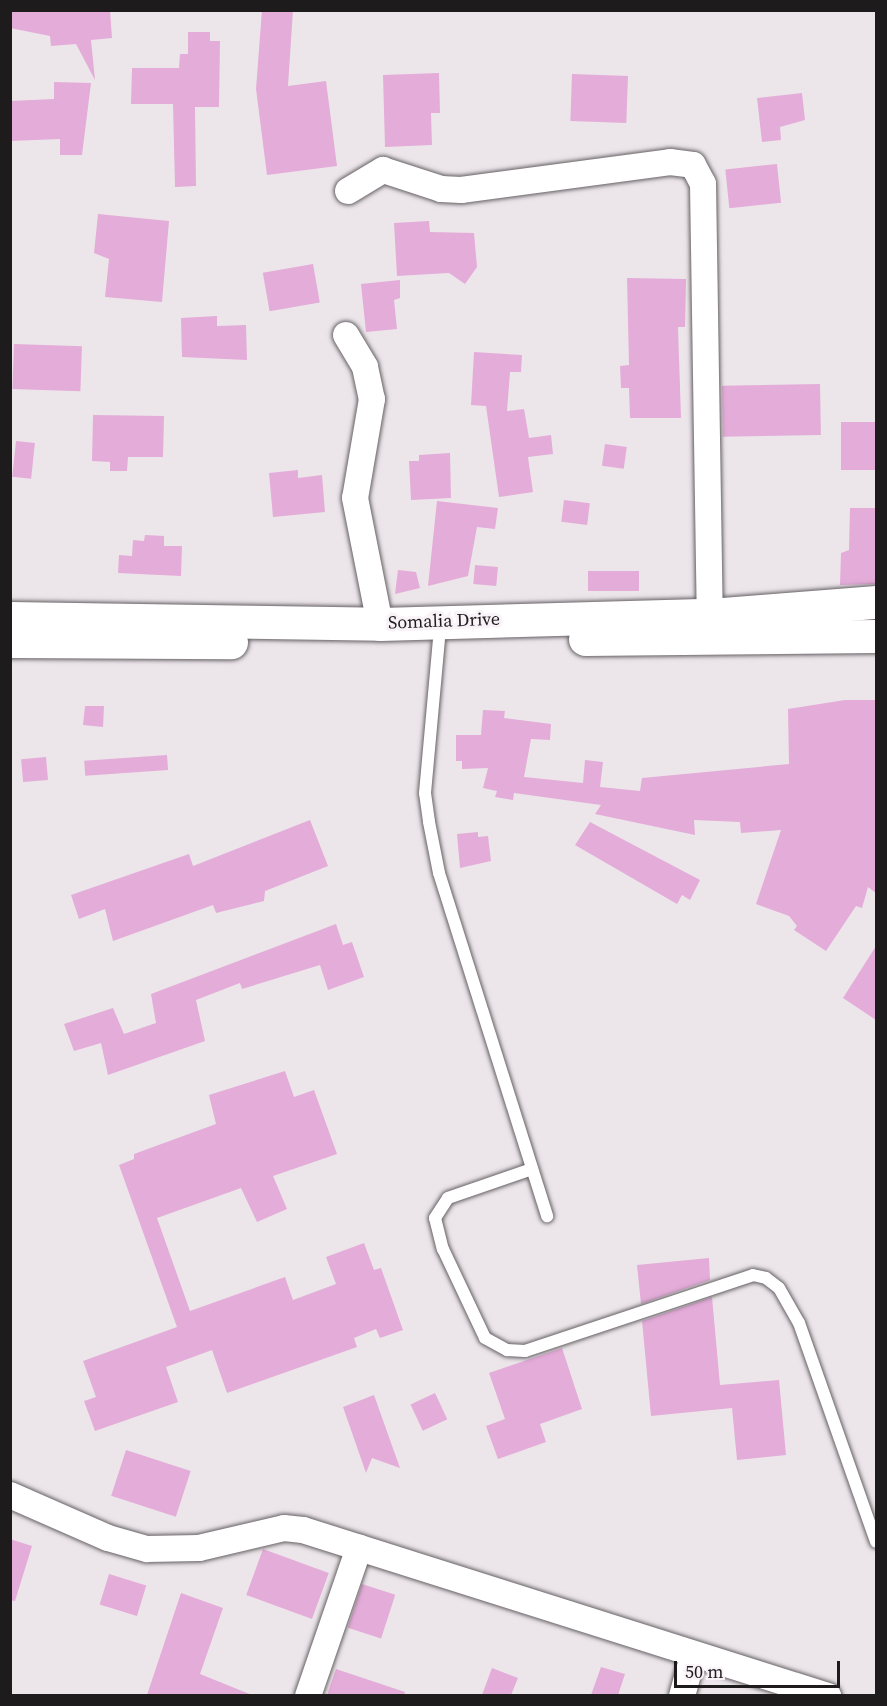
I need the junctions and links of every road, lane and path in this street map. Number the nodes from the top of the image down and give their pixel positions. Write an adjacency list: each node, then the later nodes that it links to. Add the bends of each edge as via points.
1 (348, 191): 4 (street, via 383,170 441,189 461,190 670,162 693,165 704,184)
2 (346, 335): 6 (street, via 365,367 372,399 355,498)
3 (876, 602): 4 (main road, Somalia Drive)
4 (710, 615): 6 (main road, Somalia Drive)
5 (10, 618): 6 (main road, Somalia Drive)
6 (380, 624)
7 (876, 636): 8 (main road, Somalia Drive)
8 (439, 639): 9 (main road, Somalia Drive); 10 (lane, via 425,793 429,822 439,873)
9 (10, 641)
10 (532, 1169): 11 (lane); 13 (lane, via 448,1198 435,1218 442,1249 485,1338 507,1350 525,1351 753,1275 766,1278 779,1288 799,1323)
11 (547, 1216)
12 (10, 1495): 14 (street, via 108,1538 147,1549 200,1548 284,1528)
13 (876, 1542)
14 (358, 1548): 15 (street); 16 (street)
15 (693, 1656): 17 (street); 18 (street)
16 (308, 1695)
17 (682, 1695)
18 (828, 1695)

